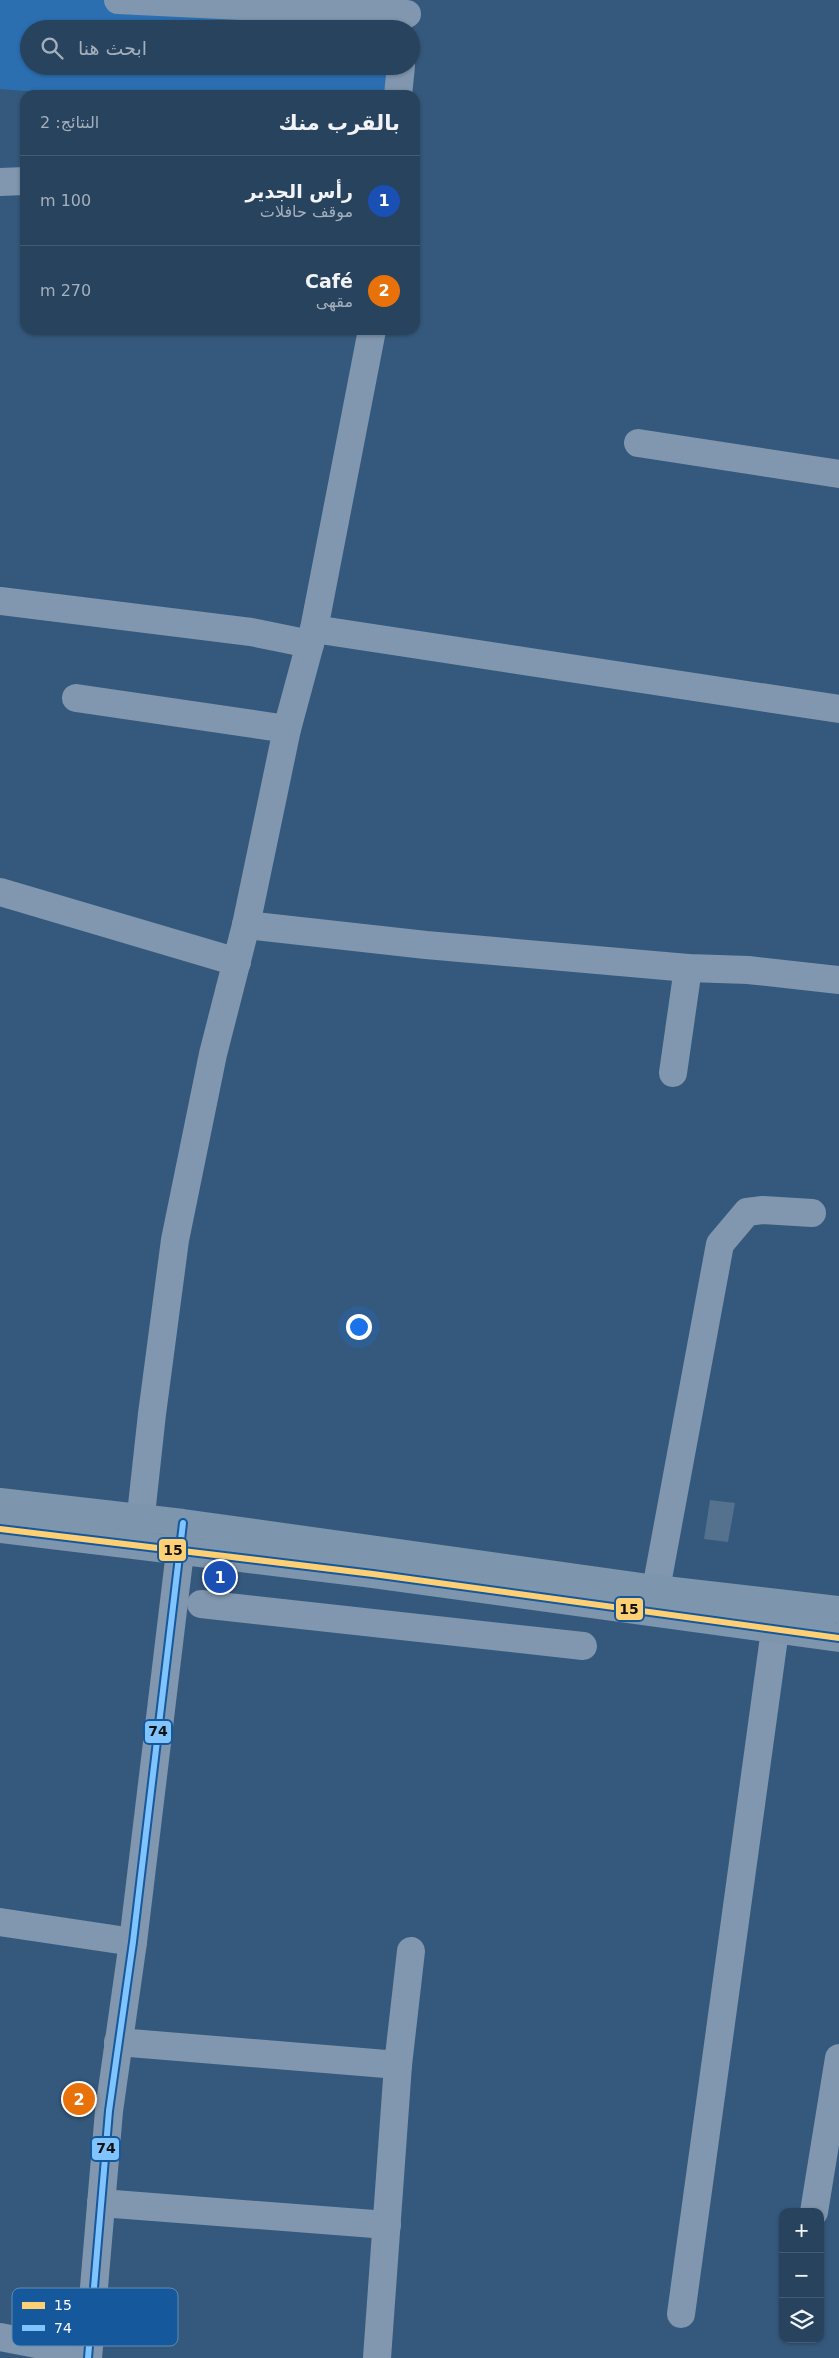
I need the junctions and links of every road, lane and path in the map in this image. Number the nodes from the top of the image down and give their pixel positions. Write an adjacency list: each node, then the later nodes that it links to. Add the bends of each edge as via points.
1 (118, 0): 2 (street)
2 (407, 14)
3 (400, 75): 4 (street)
4 (399, 90)
5 (20, 181): 6 (street)
6 (0, 182)
7 (371, 335): 11 (street)
8 (638, 443): 9 (street)
9 (839, 474)
10 (0, 601): 11 (street, via 251,632)
11 (312, 636): 13 (street); 14 (street)
12 (76, 698): 14 (street)
13 (839, 709)
14 (287, 729): 16 (street)
15 (0, 892): 17 (street)
16 (246, 925): 17 (street); 18 (street)
17 (237, 962): 24 (street, via 175,1240)
18 (688, 968): 19 (street, via 748,970); 20 (street)
19 (839, 980)
20 (673, 1073)
21 (812, 1213): 26 (street, via 747,1212 720,1244)
22 (0, 1502): 24 (main road)
23 (0, 1529): 24 (main road)
24 (139, 1531): 25 (main road)
25 (182, 1536): 26 (main road); 29 (main road); 33 (street)
26 (656, 1589): 28 (main road)
27 (201, 1604): 31 (street)
28 (839, 1610)
29 (775, 1630): 30 (main road); 42 (street)
30 (839, 1638)
31 (583, 1646)
32 (0, 1922): 33 (street)
33 (133, 1942): 35 (street)
34 (411, 1951): 37 (street)
35 (118, 2042): 37 (street); 38 (street)
36 (839, 2058): 39 (street)
37 (398, 2065): 40 (street)
38 (101, 2203): 40 (street); 41 (street)
39 (815, 2208)
40 (387, 2226): 45 (street)
41 (94, 2288)
42 (680, 2314)
43 (42, 2346): 44 (street)
44 (88, 2356)
45 (377, 2358)

